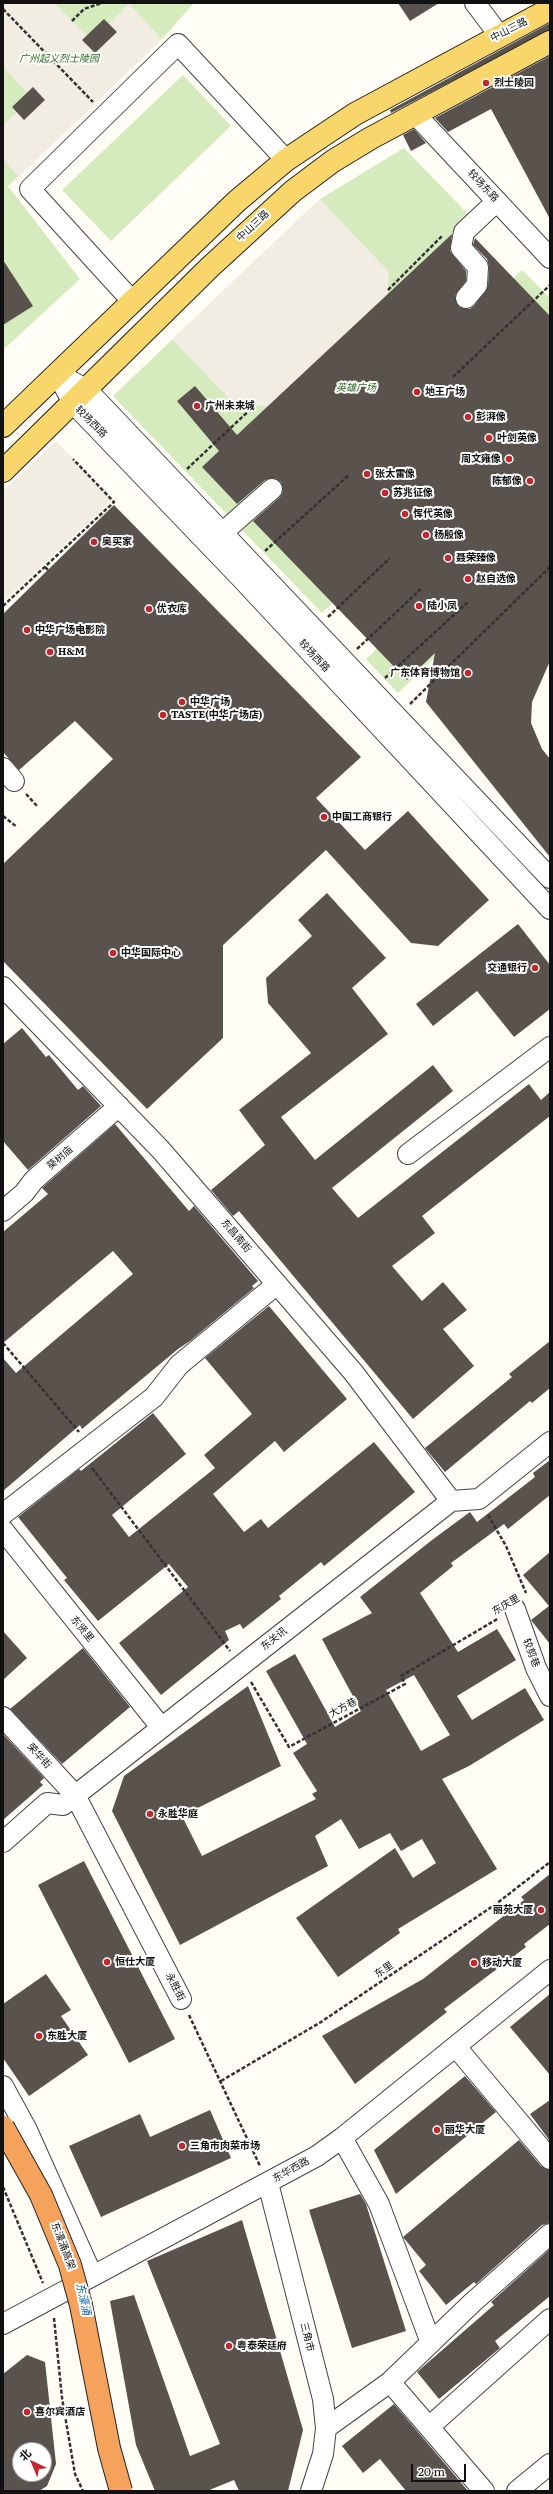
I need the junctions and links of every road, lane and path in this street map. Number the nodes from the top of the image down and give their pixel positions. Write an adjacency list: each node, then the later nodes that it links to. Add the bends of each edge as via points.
1 (102, 3): 5 (path, via 84,9)
2 (475, 3): 6 (street)
3 (3, 8): 9 (path)
4 (550, 9): 6 (main road, 中山三路)
5 (72, 21)
6 (499, 35): 10 (main road, 中山三路, via 355,114)
7 (550, 42): 8 (main road, 中山三路)
8 (415, 114): 11 (street, 较场东路); 20 (main road, 中山三路, via 340,157 293,190 210,267)
9 (106, 115): 10 (street, via 178,44); 17 (street, via 30,189)
10 (286, 160): 17 (main road, 中山三路, via 237,201)
11 (497, 201): 13 (street, 较场东路); 16 (street, via 464,232 461,248 478,267 477,285)
12 (448, 230): 15 (path)
13 (550, 258)
14 (550, 285): 19 (path)
15 (388, 290)
16 (466, 298)
17 (132, 301): 18 (main road, 中山三路)
18 (57, 373): 20 (street, 较场西路); 22 (main road, 中山三路)
19 (453, 377)
20 (80, 396): 24 (main road, 中山三路); 26 (street, 较场西路); 44 (street, 较场西路, via 245,582)
21 (255, 405): 26 (path)
22 (3, 426)
23 (73, 459): 31 (path, via 114,502 96,522)
24 (3, 471)
25 (349, 475): 30 (path)
26 (173, 481): 28 (street, 较场西路)
27 (272, 489): 28 (street)
28 (222, 533): 30 (street, 较场西路)
29 (390, 558): 37 (path)
30 (251, 564): 39 (street, 较场西路)
31 (45, 567): 33 (path); 36 (path)
32 (550, 567): 40 (path)
33 (48, 570)
34 (422, 589): 38 (path)
35 (468, 600): 39 (path)
36 (3, 606)
37 (322, 622)
38 (352, 653)
39 (372, 691): 40 (street, 较场西路)
40 (397, 717): 43 (street, 较场西路)
41 (3, 816): 42 (path)
42 (17, 827)
43 (550, 878)
44 (550, 909)
45 (3, 987): 47 (street, 东昌南街)
46 (550, 1047): 48 (street)
47 (119, 1106): 49 (street, 葵树庙, via 34,1180 24,1193); 50 (street, 东昌南街, via 160,1149)
48 (408, 1154)
49 (3, 1211)
50 (276, 1284): 53 (street, via 179,1365 154,1397); 55 (street, 东昌南街, via 353,1372)
51 (3, 1343): 53 (path)
52 (550, 1442): 54 (street)
53 (86, 1450): 56 (street); 59 (path)
54 (479, 1499): 55 (street); 58 (path, 东庆里, via 506,1546 529,1601)
55 (451, 1501): 59 (street, 东关讯)
56 (3, 1514)
57 (3, 1530): 63 (street, 东贤里)
58 (515, 1609): 60 (path, 东庆里, via 401,1676); 61 (street, 较剪巷, via 536,1668)
59 (241, 1665): 60 (path, 大方巷, via 289,1746); 63 (street, 东关讯)
60 (405, 1684)
61 (550, 1696)
62 (3, 1717): 64 (street, 荣华街)
63 (161, 1727): 64 (street, 东关讯)
64 (75, 1795): 65 (street, 东关讯, via 63,1805 47,1803); 68 (street, 永胜街)
65 (3, 1842)
66 (550, 1862): 70 (path, 东里, via 496,1904 321,2022)
67 (550, 1970): 69 (street, 东华西路)
68 (181, 1998): 70 (path, 永胜街)
69 (456, 2047): 74 (street, 东华西路); 75 (street)
70 (221, 2081): 76 (path, 永胜街)
71 (3, 2086): 79 (street, via 27,2130)
72 (3, 2128): 89 (highway, 东濠涌高架, bridge, via 41,2195 70,2265 81,2305)
73 (3, 2131): 89 (highway, 东濠涌高架, bridge, via 48,2214 68,2265 78,2297 106,2441)
74 (342, 2138): 76 (street, 东华西路, via 317,2156); 83 (street, via 379,2204)
75 (550, 2159)
76 (268, 2183): 79 (street, 东华西路); 86 (street, 三角市, via 323,2399)
77 (3, 2187): 80 (path)
78 (550, 2234): 83 (street)
79 (92, 2275): 80 (street, 东华西路)
80 (49, 2298): 82 (street, 东华西路); 88 (path, via 56,2323 62,2398 75,2474)
81 (550, 2320): 85 (street)
82 (3, 2324)
83 (431, 2343): 84 (street)
84 (390, 2382): 85 (street); 86 (street)
85 (428, 2427): 91 (street)
86 (326, 2428): 90 (street, 三角市, via 323,2454)
87 (550, 2464): 92 (street)
88 (83, 2491)
89 (120, 2491)
90 (310, 2491)
91 (484, 2491)
92 (517, 2491)

